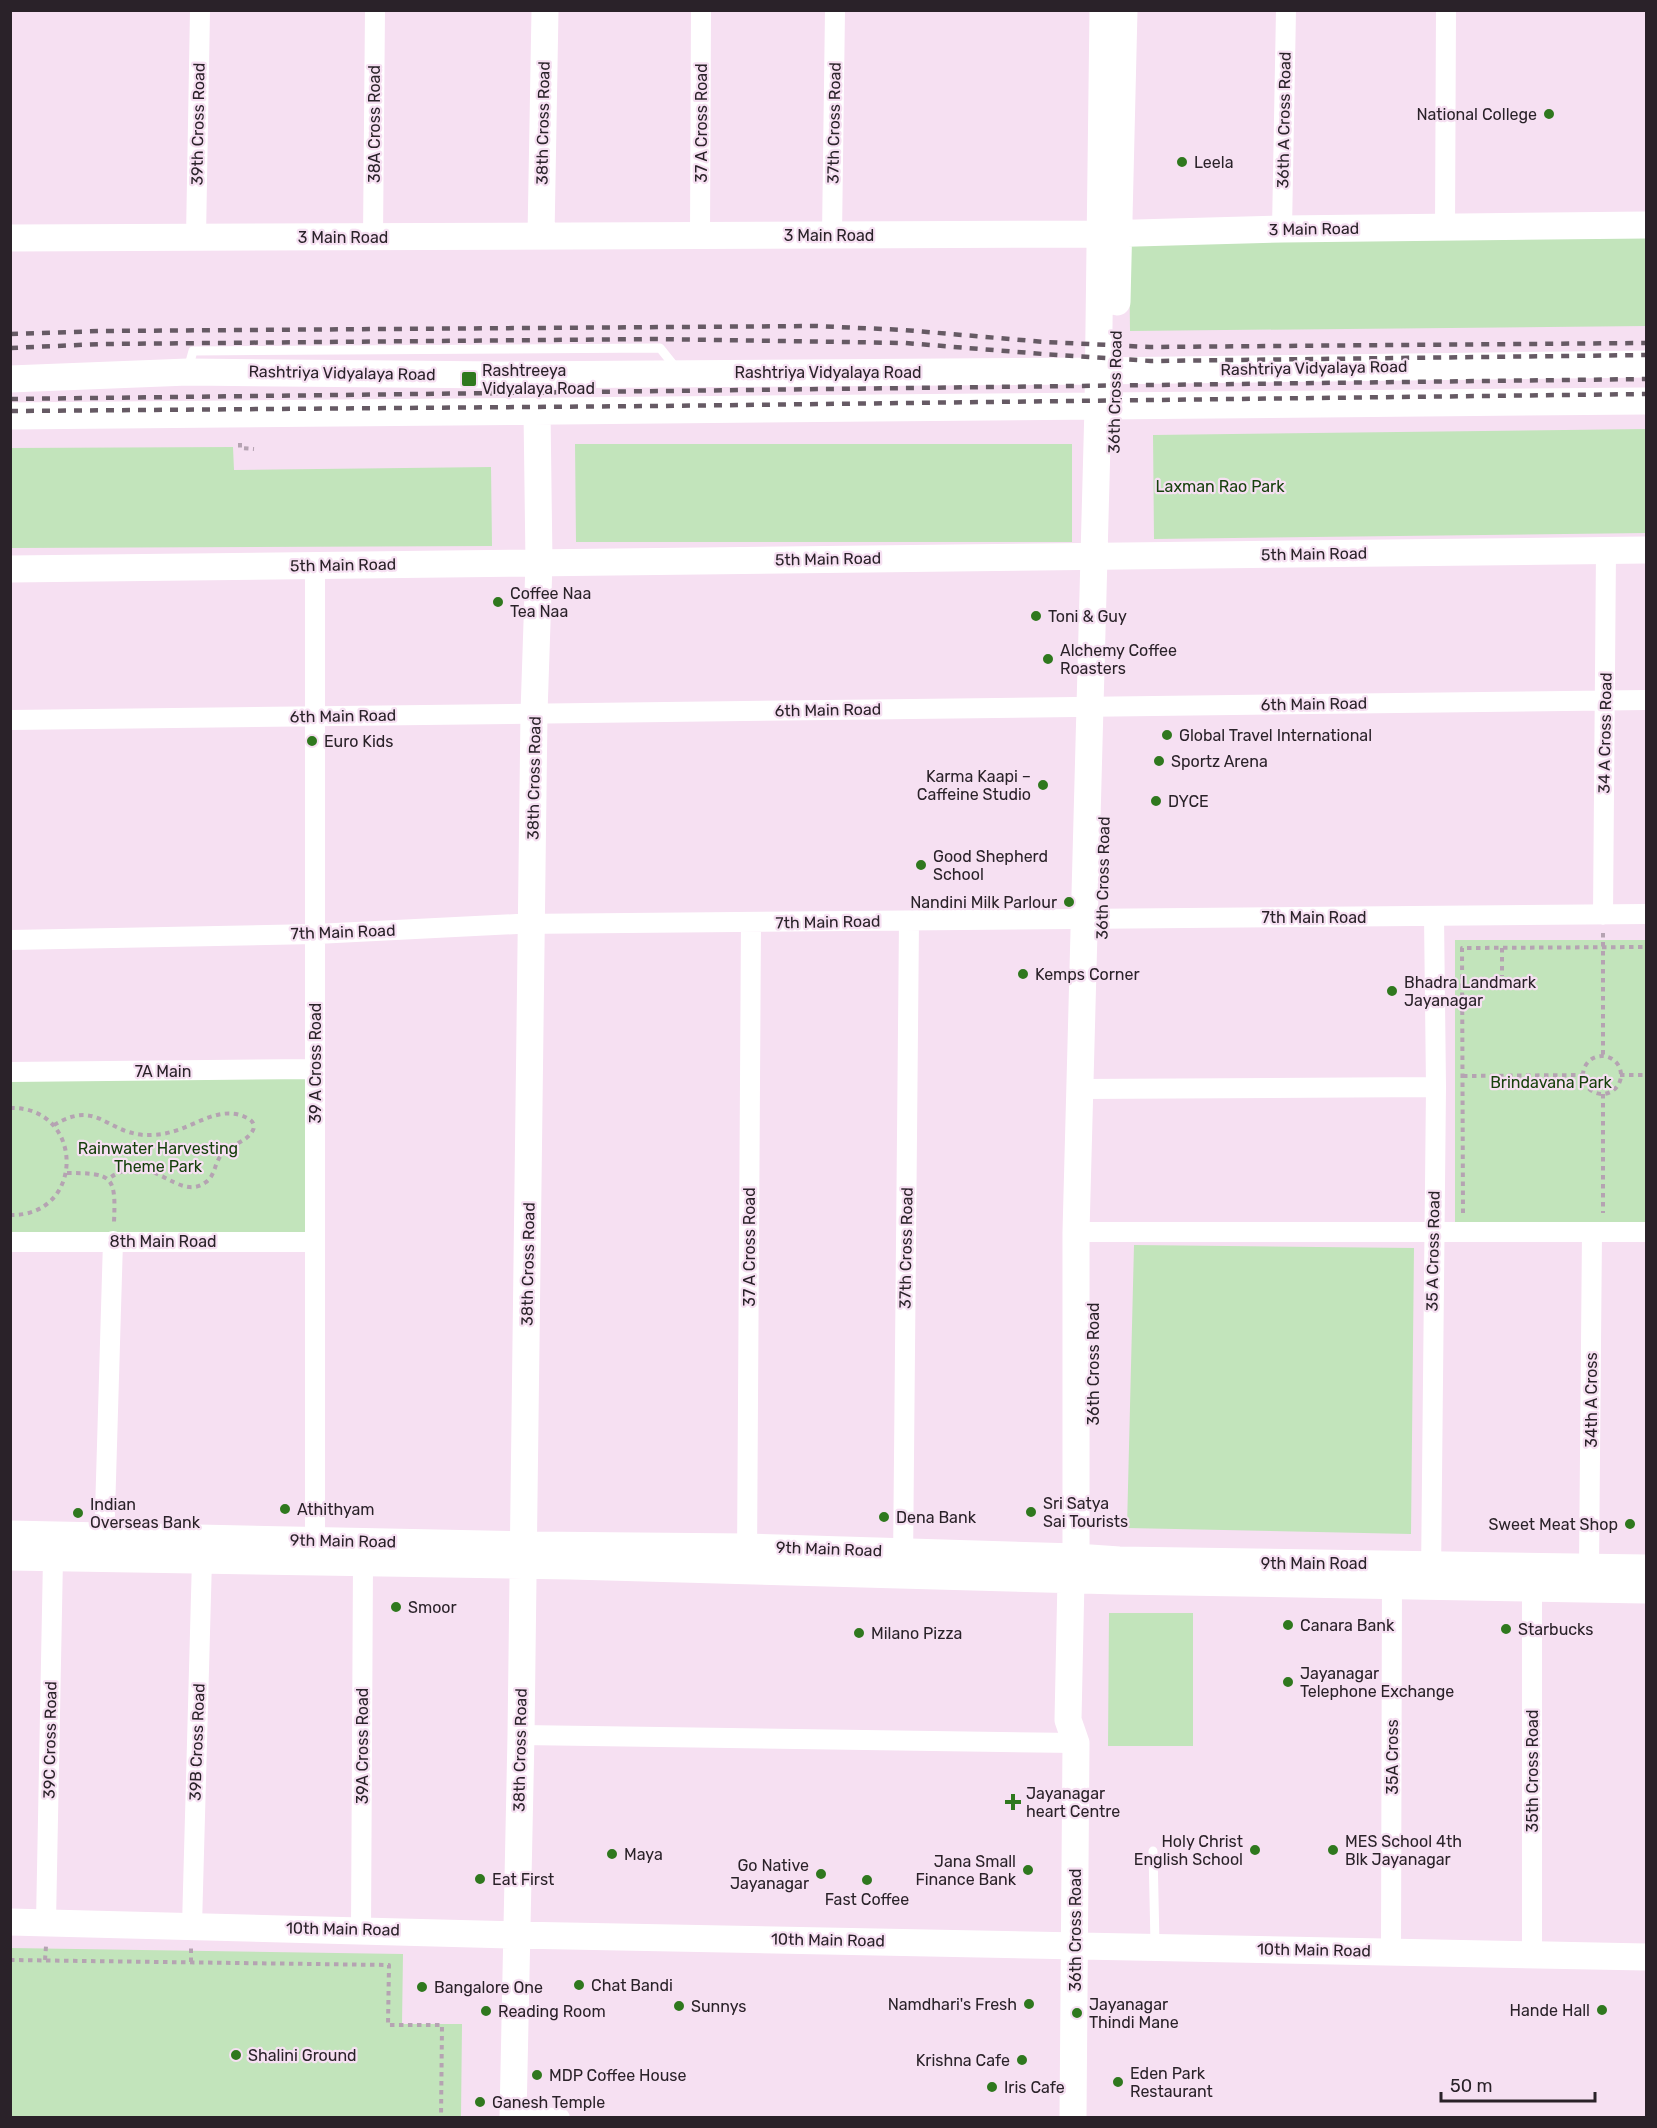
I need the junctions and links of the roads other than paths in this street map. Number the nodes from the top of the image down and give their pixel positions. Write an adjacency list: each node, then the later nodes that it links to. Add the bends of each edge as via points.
1 (200, 10): 17 (street, 39th Cross Road)
2 (375, 10): 18 (street, 38A Cross Road)
3 (545, 10): 15 (main road, 38th Cross Road)
4 (701, 10): 16 (street, 37 A Cross Road)
5 (835, 10): 14 (street, 37th Cross Road)
6 (1103, 10): 13 (main road, 36th Cross Road)
7 (1124, 10): 13 (main road, 36th Cross Road)
8 (1286, 10): 12 (street, 36th A Cross Road)
9 (1446, 10): 11 (street)
10 (1647, 225): 11 (main road, 3 Main Road)
11 (1445, 228): 12 (main road, 3 Main Road)
12 (1282, 229): 13 (main road, 3 Main Road)
13 (1109, 234): 14 (main road, 3 Main Road); 21 (main road, 36th Cross Road)
14 (832, 235): 16 (main road, 3 Main Road)
15 (541, 236): 16 (main road, 3 Main Road); 18 (main road, 3 Main Road)
16 (700, 236)
17 (196, 237): 18 (main road, 3 Main Road); 19 (main road, 3 Main Road)
18 (373, 237)
19 (10, 238)
20 (1647, 364): 21 (main road, Rashtriya Vidyalaya Road)
21 (1107, 370): 22 (main road, Rashtriya Vidyalaya Road, via 503,375 188,372); 24 (main road, 36th Cross Road)
22 (10, 378)
23 (1647, 401): 24 (main road)
24 (1106, 406): 25 (main road); 29 (main road, 36th Cross Road)
25 (537, 411): 26 (main road); 30 (main road, 38th Cross Road)
26 (10, 416)
27 (1647, 550): 28 (main road, 5th Main Road)
28 (1606, 551): 29 (main road, 5th Main Road); 33 (street, 34 A Cross Road)
29 (1102, 556): 30 (main road, 5th Main Road); 35 (main road, 36th Cross Road)
30 (539, 563): 31 (main road, 5th Main Road); 36 (main road, 38th Cross Road)
31 (315, 565): 32 (main road, 5th Main Road); 37 (street, 39 A Cross Road)
32 (10, 569)
33 (1605, 700): 34 (street, 6th Main Road); 35 (street, 6th Main Road); 40 (street, 34 A Cross Road)
34 (1647, 700)
35 (1099, 706): 36 (street, 6th Main Road); 42 (main road, 36th Cross Road)
36 (534, 713): 37 (street, 6th Main Road); 45 (main road, 38th Cross Road)
37 (315, 716): 38 (street, 6th Main Road); 46 (street, 39 A Cross Road)
38 (10, 720)
39 (1647, 914): 40 (street, 7th Main Road)
40 (1603, 915): 41 (street, 7th Main Road)
41 (1434, 916): 42 (street, 7th Main Road); 50 (street, 35 A Cross Road)
42 (1093, 919): 43 (street, 7th Main Road); 51 (main road, 36th Cross Road)
43 (909, 921): 44 (street, 7th Main Road); 68 (street, 37th Cross Road)
44 (751, 922): 45 (street, 7th Main Road); 66 (street, 37 A Cross Road)
45 (533, 924): 46 (street, 7th Main Road); 62 (main road, 38th Cross Road)
46 (316, 934): 47 (street, 7th Main Road); 48 (street, 39 A Cross Road)
47 (10, 940)
48 (315, 1069): 49 (street, 7A Main); 58 (street, 39 A Cross Road)
49 (10, 1072)
50 (1436, 1087): 51 (street); 54 (street, 35 A Cross Road)
51 (1089, 1089): 53 (main road, 36th Cross Road)
52 (1592, 1224): 54 (street); 55 (street); 69 (street, 34th A Cross)
53 (1085, 1233): 54 (street); 70 (main road, 36th Cross Road)
54 (1433, 1233): 73 (street, 35 A Cross Road)
55 (1647, 1233)
56 (113, 1241): 57 (street, 8th Main Road); 58 (street, 8th Main Road); 60 (street)
57 (10, 1242)
58 (315, 1242): 61 (street, 39 A Cross Road)
59 (10, 1534): 60 (main road, 9th Main Road)
60 (104, 1547): 61 (main road, 9th Main Road); 64 (main road, 9th Main Road); 65 (main road, 9th Main Road)
61 (315, 1551): 62 (main road, 9th Main Road); 65 (main road, 9th Main Road); 67 (main road, 9th Main Road)
62 (523, 1555): 66 (main road, 9th Main Road); 67 (main road, 9th Main Road); 76 (main road, 38th Cross Road)
63 (10, 1557): 64 (main road, 9th Main Road)
64 (53, 1558): 80 (street, 39C Cross Road)
65 (202, 1559): 81 (street, 39B Cross Road)
66 (747, 1559): 68 (main road, 9th Main Road)
67 (363, 1562): 82 (street, 39A Cross Road)
68 (903, 1563): 70 (main road, 9th Main Road)
69 (1589, 1567): 71 (main road, 9th Main Road); 73 (main road, 9th Main Road)
70 (1082, 1568): 72 (main road, 9th Main Road, via 1119,1560); 77 (main road, 36th Cross Road, via 1068,1720)
71 (1647, 1568)
72 (1392, 1575): 73 (main road, 9th Main Road); 86 (street, 35A Cross)
73 (1431, 1575): 74 (main road, 9th Main Road)
74 (1532, 1587): 75 (main road, 9th Main Road); 87 (street, 35th Cross Road)
75 (1647, 1590)
76 (521, 1735): 77 (street); 83 (main road, 38th Cross Road)
77 (1076, 1743): 84 (main road, 36th Cross Road)
78 (1153, 1851): 85 (lane)
79 (10, 1922): 80 (main road, 10th Main Road)
80 (46, 1923): 81 (main road, 10th Main Road)
81 (192, 1926): 82 (main road, 10th Main Road)
82 (361, 1930): 83 (main road, 10th Main Road)
83 (515, 1935): 84 (main road, 10th Main Road); 89 (main road, 38th Cross Road)
84 (1074, 1945): 85 (main road, 10th Main Road); 91 (main road, 36th Cross Road)
85 (1155, 1947): 86 (main road, 10th Main Road)
86 (1392, 1952): 87 (main road, 10th Main Road)
87 (1532, 1955): 88 (main road, 10th Main Road)
88 (1647, 1957)
89 (513, 2117): 90 (street)
90 (560, 2118)
91 (1073, 2118)

